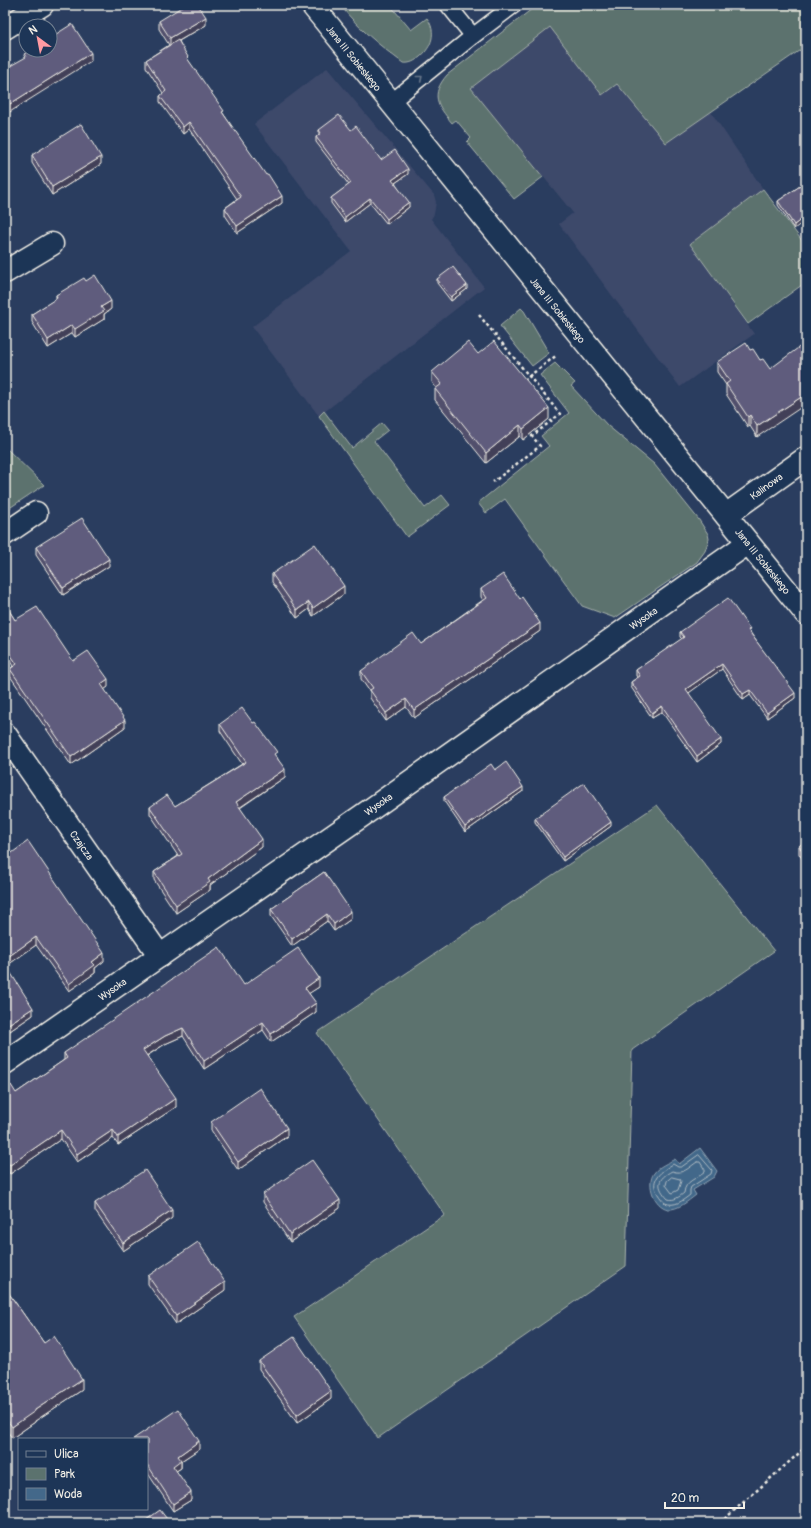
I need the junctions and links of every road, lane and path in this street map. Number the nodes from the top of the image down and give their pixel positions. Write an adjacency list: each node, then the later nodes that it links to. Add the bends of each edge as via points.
1 (42, 5): 5 (street)
2 (312, 5): 7 (street, Jana III Sobieskiego)
3 (448, 5): 6 (lane)
4 (514, 5): 6 (lane)
5 (5, 28)
6 (473, 36): 7 (lane, one-way to 6)
7 (390, 103): 17 (street, Jana III Sobieskiego)
8 (52, 244): 9 (street)
9 (5, 272)
10 (479, 315): 12 (path)
11 (557, 355): 12 (path)
12 (529, 375): 13 (path); 15 (path, via 560,414 532,436 540,446)
13 (520, 383)
14 (806, 458): 17 (street, Kalinowa)
15 (493, 482)
16 (36, 514): 18 (street)
17 (726, 515): 19 (street, Jana III Sobieskiego)
18 (5, 534)
19 (748, 543): 20 (street, Jana III Sobieskiego); 22 (street, Wysoka)
20 (806, 614)
21 (5, 734): 22 (street, Czajcza)
22 (160, 956): 23 (street, Wysoka)
23 (5, 1063)
24 (806, 1446): 25 (path)
25 (720, 1523)

